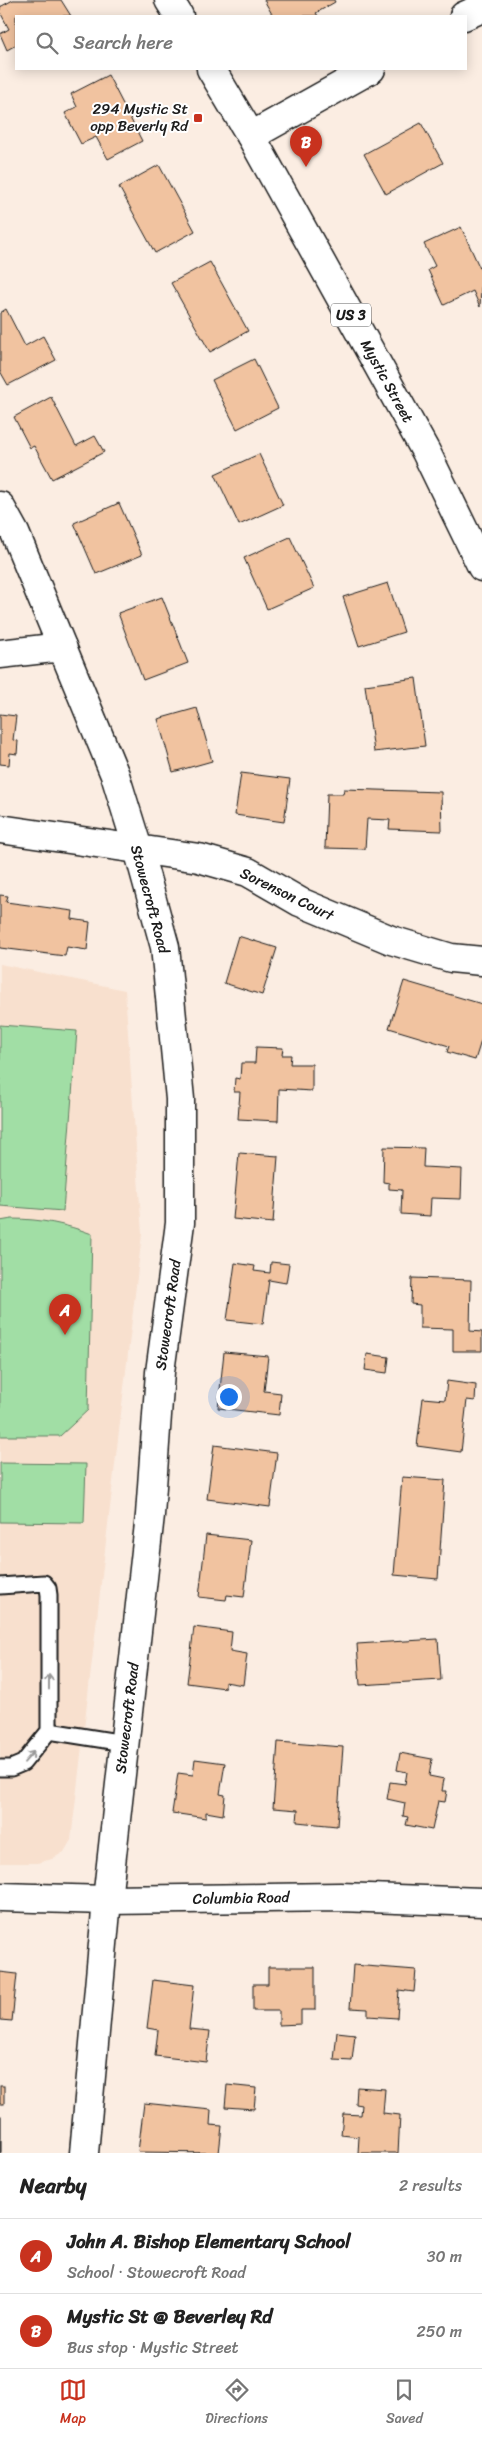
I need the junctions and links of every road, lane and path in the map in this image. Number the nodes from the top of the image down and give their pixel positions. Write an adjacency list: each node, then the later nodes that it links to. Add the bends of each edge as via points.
1 (169, 0): 3 (main road)
2 (482, 8): 4 (main road)
3 (178, 15)
4 (466, 15)
5 (212, 70): 7 (main road, Mystic Street / US 3)
6 (369, 70): 7 (main road)
7 (251, 136): 9 (main road, Mystic Street / US 3, via 426,452)
8 (0, 506): 10 (main road, Stowecroft Road, via 15,533)
9 (482, 566)
10 (62, 647): 11 (main road); 13 (main road, Stowecroft Road, via 115,775)
11 (0, 654)
12 (0, 829): 13 (main road, Sorenson Court)
13 (138, 849): 14 (main road, Sorenson Court, via 199,858 248,872 300,902 349,924 451,958); 17 (main road, Stowecroft Road, via 165,947 180,1099 180,1223 160,1372 150,1515)
14 (482, 961)
15 (0, 1586): 16 (lane, one-way to 15, via 48,1588 44,1584)
16 (49, 1731): 17 (lane); 18 (lane, one-way to 16, via 23,1763)
17 (124, 1743): 20 (main road, Stowecroft Road)
18 (0, 1768)
19 (0, 1897): 20 (main road, Columbia Road)
20 (107, 1900): 21 (main road, Columbia Road, via 340,1897); 22 (main road, Stowecroft Road)
21 (482, 1902)
22 (84, 2153)

